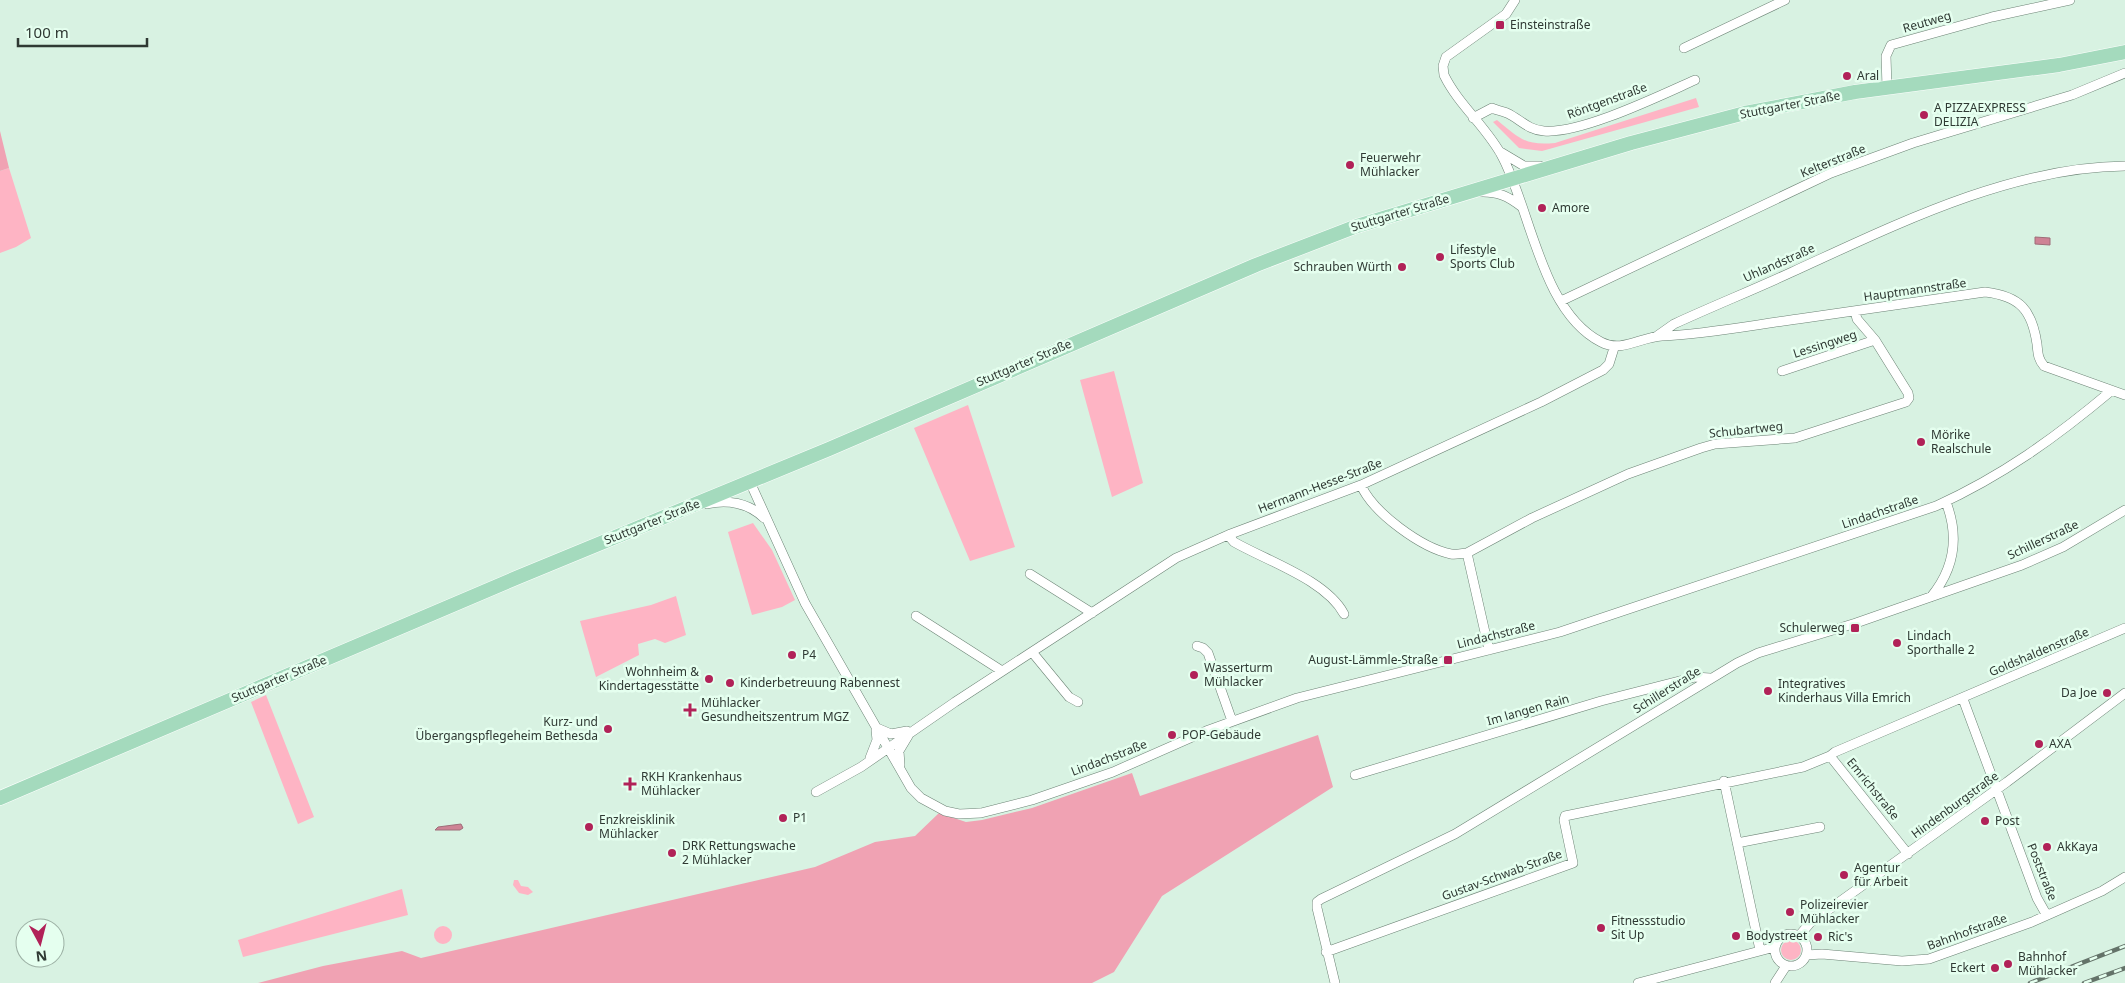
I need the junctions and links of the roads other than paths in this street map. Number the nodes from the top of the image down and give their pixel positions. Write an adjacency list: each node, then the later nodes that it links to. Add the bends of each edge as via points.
1 (1515, 0): 11 (street, via 1506,14 1444,61 1448,84)
2 (1785, 0): 5 (street)
3 (2070, 0): 10 (street, Reutweg, via 1992,17 1892,45 1886,56)
4 (2125, 43): 7 (main road, Stuttgarter Straße)
5 (1684, 48)
6 (2125, 52): 7 (main road, Stuttgarter Straße)
7 (2089, 60): 10 (main road, Stuttgarter Straße)
8 (2125, 73): 18 (street, Kelterstraße, via 2072,95 1913,143 1832,173)
9 (1695, 80): 11 (street, Röntgenstraße, via 1614,115 1561,131 1542,131 1524,125 1507,113 1492,108)
10 (1888, 87): 13 (main road, Stuttgarter Straße, via 1745,113)
11 (1473, 118): 12 (street)
12 (1499, 151): 13 (street, via 1524,166); 15 (street)
13 (1558, 164): 15 (main road, Stuttgarter Straße)
14 (2125, 166): 20 (street, Uhlandstraße, via 2022,179 1869,236 1674,324)
15 (1513, 178): 16 (main road, Stuttgarter Straße); 17 (street)
16 (1457, 195): 17 (street, via 1497,193 1509,197); 26 (main road, Stuttgarter Straße, via 1357,226 1279,255)
17 (1523, 208): 18 (street, via 1542,264)
18 (1561, 301): 22 (street, via 1589,334)
19 (1855, 310): 20 (street, Hauptmannstraße, via 1716,331); 21 (street, Schubartweg, via 1857,319); 24 (street, Hauptmannstraße, via 1985,292 2003,294 2020,303 2029,315 2039,360 2044,366)
20 (1657, 336): 22 (street, Uhlandstraße)
21 (1875, 340): 23 (street, Lessingweg); 33 (street, Schubartweg, via 1908,393 1906,402 1795,438 1701,448 1628,474 1532,518)
22 (1614, 348): 27 (street, Hermann-Hesse-Straße, via 1609,364 1603,370)
23 (1782, 371)
24 (2111, 391): 25 (street, Hauptmannstraße); 28 (street, Lindachstraße, via 2013,467)
25 (2125, 396)
26 (750, 482): 29 (main road, Stuttgarter Straße); 31 (street)
27 (1361, 485): 32 (street, Hermann-Hesse-Straße); 33 (street, via 1366,497 1400,528 1452,554)
28 (1946, 502): 35 (street, via 1955,543 1952,563); 41 (street, Lindachstraße, via 1560,632)
29 (681, 510): 31 (street, via 712,503 739,503 756,511); 59 (main road, Stuttgarter Straße)
30 (2125, 510): 35 (street, Schillerstraße, via 2055,551)
31 (769, 524): 49 (street, via 804,603)
32 (1228, 534): 36 (street, Hermann-Hesse-Straße, via 1176,558); 37 (street, via 1234,542 1322,590 1336,601)
33 (1467, 553): 41 (street)
34 (1030, 574): 36 (street)
35 (1930, 597): 44 (street, Schillerstraße, via 1758,654)
36 (1092, 613): 42 (street, Hermann-Hesse-Straße)
37 (1344, 614)
38 (916, 616): 43 (street)
39 (2125, 628): 46 (street, Goldshaldenstraße)
40 (1197, 646): 48 (street, via 1208,653)
41 (1489, 650): 48 (street, Lindachstraße, via 1312,694)
42 (1032, 652): 43 (street, Hermann-Hesse-Straße); 47 (street, via 1069,697)
43 (1002, 671): 50 (street, Hermann-Hesse-Straße)
44 (1710, 678): 55 (street, Im langen Rain, via 1695,676 1601,701); 68 (street, Schillerstraße, via 1455,834 1321,899 1317,905)
45 (2125, 693): 57 (street, Hindenburgstraße)
46 (1963, 699): 52 (street, Goldshaldenstraße); 57 (street, Poststraße)
47 (1078, 702)
48 (1232, 721): 54 (street, Lindachstraße, via 1113,772 1032,800 981,813 966,815 945,811 922,798)
49 (875, 726): 50 (street, Hermann-Hesse-Straße, via 891,734); 51 (street); 53 (street, Hermann-Hesse-Straße, via 876,748)
50 (919, 726): 51 (street, Hermann-Hesse-Straße); 54 (street, via 898,751)
51 (887, 748): 53 (street, Hermann-Hesse-Straße); 54 (street, Lindachstraße)
52 (1830, 756): 56 (street, Emrichstraße, via 1803,767); 62 (street, Emrichstraße)
53 (861, 767): 54 (street, via 883,760 890,762); 58 (street, Hermann-Hesse-Straße)
54 (903, 775)
55 (1355, 775)
56 (1724, 781): 61 (street); 68 (street, Gustav-Schwab-Straße, via 1565,816 1573,863)
57 (1996, 790): 62 (street, Hindenburgstraße); 64 (street, Poststraße)
58 (816, 792)
59 (0, 798)
60 (1820, 827): 61 (street)
61 (1737, 843): 67 (street)
62 (1908, 854): 65 (street, Hindenburgstraße, via 1810,923)
63 (2125, 877): 64 (street, Bahnhofstraße, via 2102,891)
64 (2046, 914): 69 (street, Bahnhofstraße, via 2032,922 1916,962)
65 (1800, 936): 66 (street, via 1785,935); 69 (street, via 1807,946)
66 (1776, 947): 67 (street); 70 (street, via 1778,960)
67 (1760, 950): 72 (street)
68 (1326, 952): 71 (street, Schillerstraße)
69 (1807, 955): 70 (street, via 1801,963)
70 (1786, 966): 73 (street)
71 (1335, 983)
72 (1638, 983)
73 (1775, 983)

